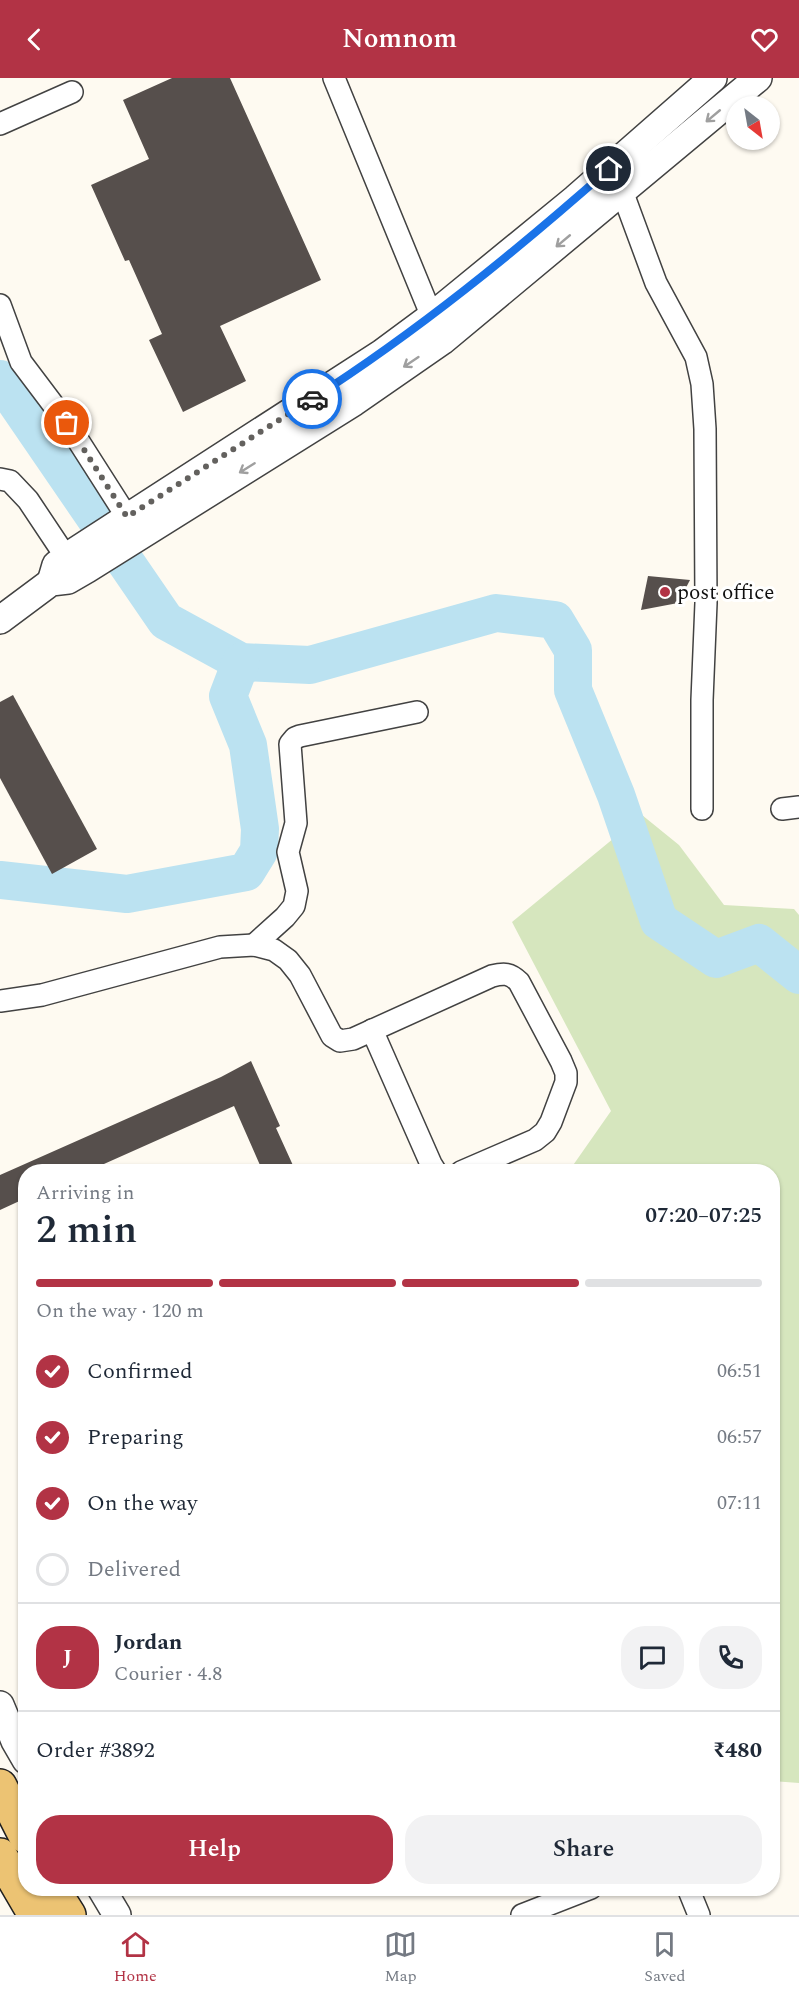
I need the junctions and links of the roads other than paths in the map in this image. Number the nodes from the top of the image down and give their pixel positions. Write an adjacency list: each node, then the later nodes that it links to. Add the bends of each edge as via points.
1 (334, 78): 8 (street)
2 (712, 78): 8 (street)
3 (758, 78): 6 (street, one-way to 6)
4 (72, 92): 5 (street)
5 (0, 124)
6 (622, 191): 9 (street, one-way to 9); 15 (street, via 656,283 696,357 702,384 706,603)
7 (0, 305): 11 (street, via 25,368 67,423)
8 (432, 316): 9 (street); 11 (street)
9 (442, 341): 11 (street, one-way to 11, via 354,402)
10 (0, 479): 12 (street, via 10,481)
11 (124, 528): 12 (street)
12 (76, 559): 13 (street, via 68,580 51,582)
13 (0, 620)
14 (417, 712): 16 (street, via 300,736 290,744 296,822 288,852 297,891 294,906)
15 (702, 809)
16 (254, 945): 17 (street, via 220,947 42,994); 18 (street, via 274,950 288,960 332,1036 340,1041)
17 (0, 1001)
18 (372, 1030): 19 (street); 20 (street, via 492,976 503,973 519,982 561,1060 566,1082 545,1132)
19 (431, 1164)
20 (480, 1164)
21 (0, 1705): 22 (street)
22 (18, 1739)
23 (0, 1786): 24 (main road)
24 (18, 1821)
25 (0, 1855): 26 (main road)
26 (18, 1886)
27 (24, 1896): 32 (main road)
28 (57, 1896): 33 (main road)
29 (106, 1896): 34 (street)
30 (571, 1896): 35 (street)
31 (691, 1896): 36 (street)
32 (35, 1915)
33 (69, 1915)
34 (117, 1915)
35 (522, 1915)
36 (699, 1915)

